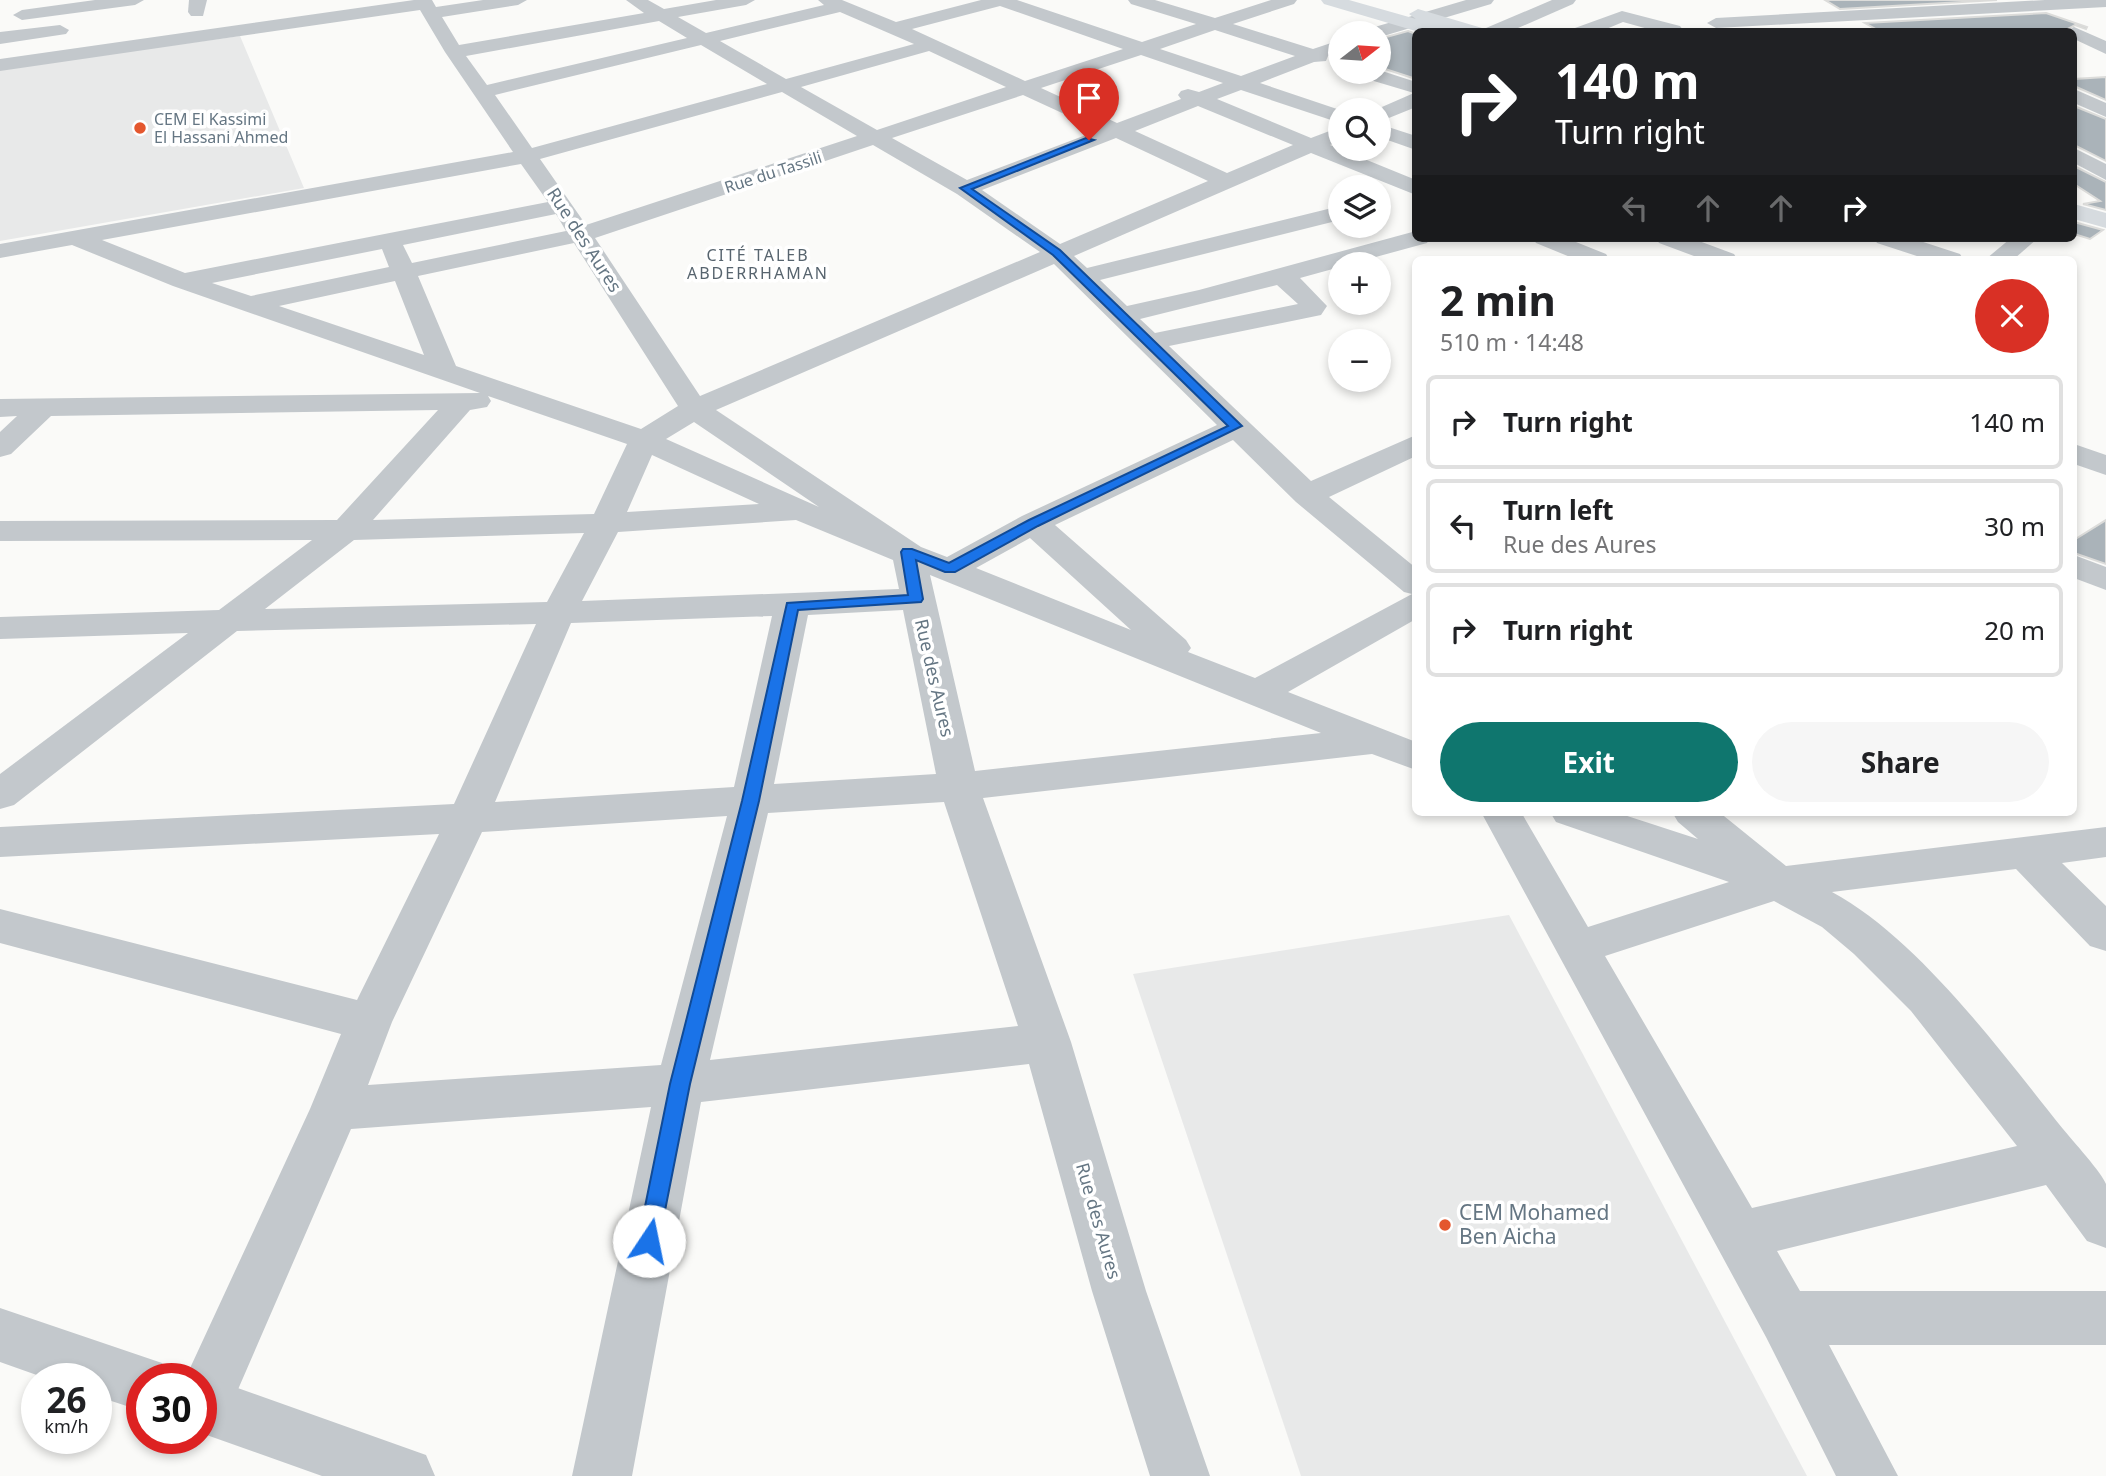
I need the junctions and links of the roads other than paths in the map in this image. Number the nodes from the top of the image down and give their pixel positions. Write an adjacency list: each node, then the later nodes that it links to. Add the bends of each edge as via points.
1 (135, 0): 20 (street)
2 (518, 0): 19 (street)
3 (635, 0): 23 (street)
4 (746, 0): 23 (street)
5 (1000, 0): 31 (street); 47 (street)
6 (1137, 0): 28 (street)
7 (1288, 0): 28 (street, Rue du Tassili)
8 (1330, 0): 26 (main road)
9 (1369, 0): 26 (main road)
10 (1485, 0): 26 (street)
11 (1819, 0): 24 (street)
12 (1886, 0): 21 (street)
13 (1560, 1): 22 (street)
14 (832, 2): 31 (street); 43 (street)
15 (2106, 2): 16 (street)
16 (2012, 3): 21 (street); 40 (street)
17 (1749, 5): 27 (street)
18 (52, 6): 20 (street); 25 (street)
19 (426, 6): 48 (street, Rue des Aures); 52 (street)
20 (79, 7): 42 (street, via 76,28)
21 (1910, 13): 24 (street); 39 (street)
22 (1530, 15): 34 (street); 35 (street)
23 (662, 16): 43 (street); 48 (street)
24 (1847, 16): 27 (street)
25 (0, 18)
26 (1416, 19): 30 (street); 32 (main road); 33 (main road)
27 (1778, 20): 29 (street)
28 (1215, 25): 47 (street, Rue du Tassili); 49 (street)
29 (1718, 26): 38 (street)
30 (1391, 27)
31 (895, 28): 44 (street)
32 (1433, 28)
33 (1458, 28)
34 (1501, 28)
35 (1576, 28)
36 (1593, 28): 37 (street, via 1622,16)
37 (1662, 28)
38 (1700, 28)
39 (1939, 28)
40 (2064, 28)
41 (2077, 34): 45 (street)
42 (0, 38)
43 (704, 39): 56 (street); 60 (street)
44 (930, 45): 56 (street); 59 (street)
45 (2106, 48)
46 (1328, 49): 49 (street)
47 (1141, 50): 51 (street, Rue du Tassili); 55 (street)
48 (454, 51): 60 (street, Rue des Aures)
49 (1311, 55): 50 (street); 55 (street)
50 (1328, 60)
51 (1104, 62): 53 (street); 59 (street, Rue du Tassili)
52 (0, 65)
53 (1128, 72)
54 (1391, 80): 58 (street)
55 (1241, 83): 62 (street); 66 (street)
56 (784, 86): 71 (street); 74 (street)
57 (1164, 86): 62 (street)
58 (1412, 87)
59 (1021, 88): 69 (street); 71 (street, Rue du Tassili)
60 (484, 92): 74 (street, Rue des Aures)
61 (2077, 96): 65 (street)
62 (1200, 100): 69 (street); 72 (street)
63 (1412, 101): 64 (street)
64 (1391, 110)
65 (2106, 111)
66 (1328, 113)
67 (2106, 119): 68 (street)
68 (2084, 120)
69 (1114, 130): 77 (street); 79 (street)
70 (1391, 135): 73 (street)
71 (875, 139): 79 (street); 84 (street, Rue du Tassili)
72 (1327, 139): 77 (street); 78 (street)
73 (1412, 142)
74 (528, 156): 84 (street, Rue des Aures); 87 (street)
75 (2077, 156): 76 (street)
76 (2106, 173)
77 (1225, 181): 102 (street)
78 (1412, 186)
79 (965, 188): 102 (street)
80 (1412, 195): 81 (street)
81 (1391, 201)
82 (2077, 212): 85 (main road)
83 (1328, 216): 86 (street)
84 (571, 221): 88 (street); 104 (street, Rue du Tassili); 116 (street, Rue des Aures)
85 (2106, 221)
86 (1301, 223): 95 (street); 96 (street)
87 (73, 237): 94 (street); 106 (street)
88 (390, 240): 104 (street); 106 (street)
89 (1412, 240): 97 (street)
90 (1555, 242): 98 (street)
91 (1679, 242): 99 (street)
92 (1898, 242): 100 (street)
93 (2021, 242): 101 (street)
94 (0, 251)
95 (1183, 252): 102 (street); 107 (street)
96 (1349, 252)
97 (1370, 252)
98 (1590, 256)
99 (1717, 256)
100 (1942, 256)
101 (2002, 256)
102 (1069, 264): 109 (street); 116 (street)
103 (1328, 264): 105 (street)
104 (406, 273): 108 (street, Rue du Tassili); 111 (street)
105 (1282, 276): 107 (street); 110 (street, via 1311,302 1311,309)
106 (182, 281): 108 (street)
107 (1235, 289): 109 (street)
108 (247, 304): 111 (street)
109 (1121, 315): 110 (street)
110 (1150, 342): 117 (street)
111 (444, 370): 112 (street)
112 (524, 399): 113 (street); 118 (street)
113 (462, 401): 115 (street); 127 (street)
114 (0, 408): 115 (street)
115 (43, 408): 120 (street)
116 (694, 410): 118 (street); 129 (street, Rue des Aures)
117 (1236, 426): 123 (street); 126 (street)
118 (643, 440): 124 (street); 125 (street)
119 (1412, 446): 123 (street)
120 (0, 448)
121 (2077, 454): 122 (street)
122 (2106, 466)
123 (1307, 495): 133 (street)
124 (799, 510): 125 (street); 129 (street)
125 (606, 523): 127 (street); 137 (street)
126 (1033, 523): 131 (street); 140 (street)
127 (346, 530): 128 (street); 138 (street)
128 (0, 531)
129 (908, 552): 131 (street); 134 (street, Rue des Aures)
130 (2077, 566): 132 (street)
131 (950, 569): 140 (street)
132 (2106, 580)
133 (1412, 582)
134 (916, 599): 135 (street); 144 (street, Rue des Aures)
135 (792, 606): 137 (street); 146 (street)
136 (1412, 606): 141 (street)
137 (559, 611): 138 (street); 150 (street)
138 (232, 618): 139 (street); 145 (street)
139 (0, 628)
140 (1193, 666): 141 (street)
141 (1259, 692): 142 (street)
142 (1375, 741): 143 (street); 144 (street)
143 (1412, 755)
144 (960, 787): 146 (street); 159 (street, Rue des Aures)
145 (0, 795)
146 (751, 801): 150 (street); 160 (street)
147 (1503, 816): 157 (street)
148 (1582, 816): 154 (street)
149 (1697, 816): 154 (street)
150 (468, 818): 151 (street); 158 (street)
151 (0, 842)
152 (2106, 842): 153 (street)
153 (2024, 851): 154 (street); 156 (street)
154 (1778, 883): 157 (street); 162 (street, via 1837,915 1927,998)
155 (0, 926): 158 (street)
156 (2106, 934)
157 (1577, 948): 164 (street)
158 (369, 1022): 161 (street)
159 (1046, 1042): 160 (street); 173 (street, Rue des Aures, via 1119,1291)
160 (680, 1084): 161 (street); 172 (street)
161 (335, 1109): 168 (street)
162 (2056, 1160): 163 (street); 164 (street)
163 (2106, 1224)
164 (1738, 1236): 165 (street)
165 (1785, 1318): 166 (street); 174 (street)
166 (2106, 1318)
167 (0, 1335): 169 (street)
168 (217, 1371)
169 (126, 1378)
170 (217, 1409): 171 (street)
171 (405, 1476)
172 (602, 1476)
173 (1180, 1476)
174 (1868, 1476)

